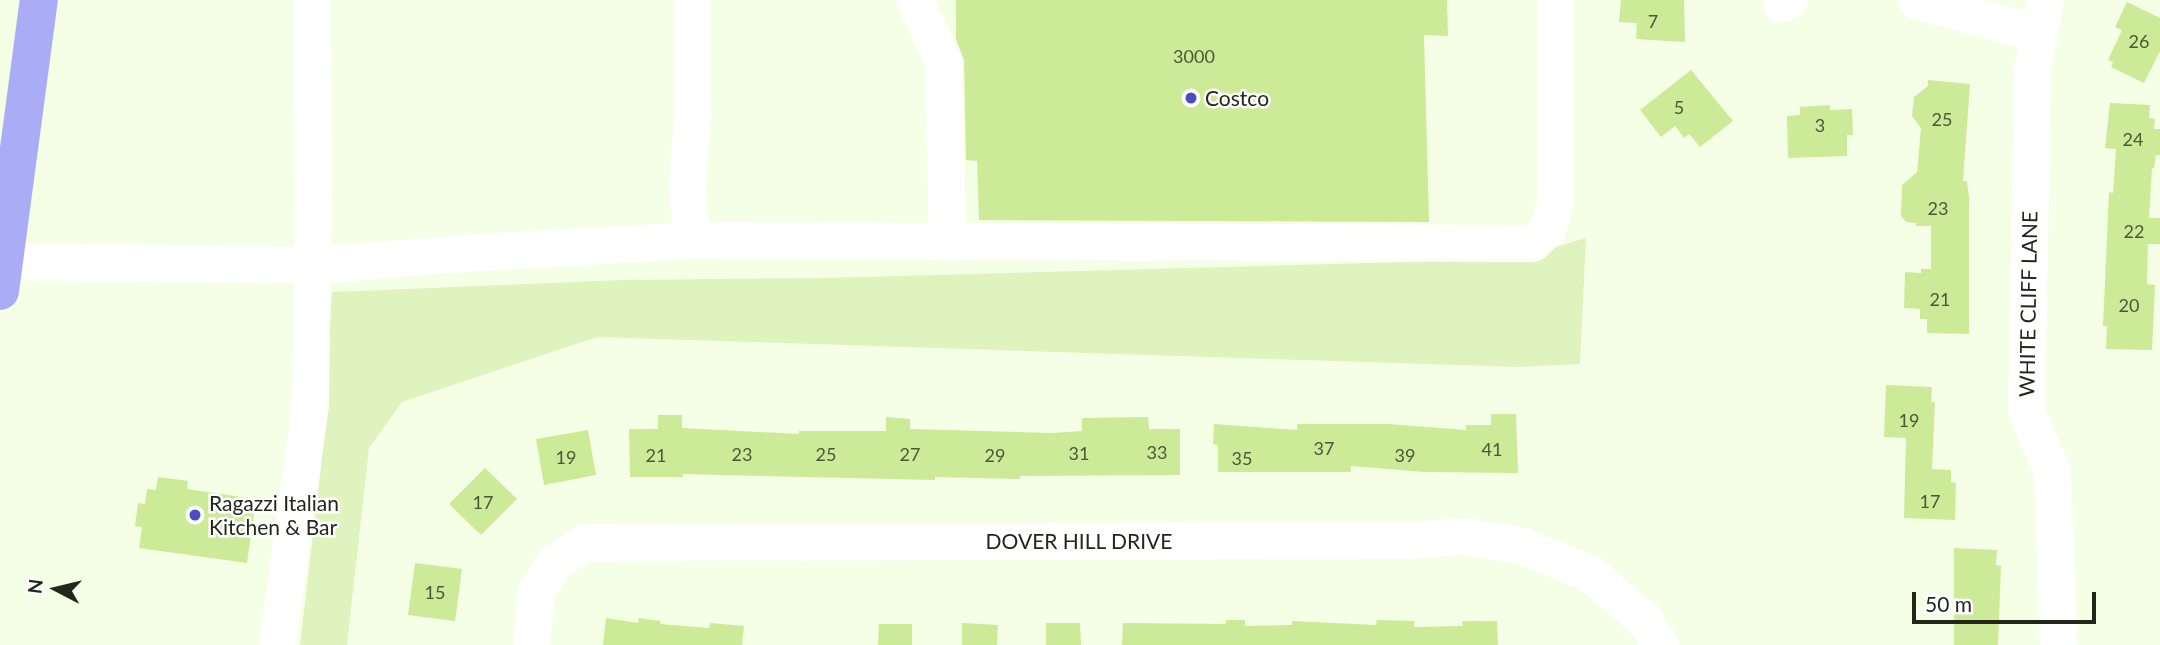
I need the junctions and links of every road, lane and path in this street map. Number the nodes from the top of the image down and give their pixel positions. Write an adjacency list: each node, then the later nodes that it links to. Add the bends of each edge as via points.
1 (39, 0): 11 (main road)
2 (311, 0): 10 (street)
3 (692, 0): 8 (street, via 687,188)
4 (914, 0): 9 (street, via 943,60)
5 (1555, 0): 9 (street, via 1555,204 1547,229 1532,243)
6 (1915, 0): 7 (street)
7 (2041, 16): 15 (street, WHITE CLIFF LANE, via 2032,70 2026,410 2052,472)
8 (692, 240): 9 (street); 10 (street)
9 (947, 242)
10 (313, 265): 11 (street); 12 (street, via 310,404)
11 (1, 271)
12 (277, 645)
13 (531, 645): 14 (street, DOVER HILL DRIVE, via 536,591 555,561 585,542 1408,540 1465,536 1524,546 1591,573 1645,621)
14 (1660, 645)
15 (2058, 645)

